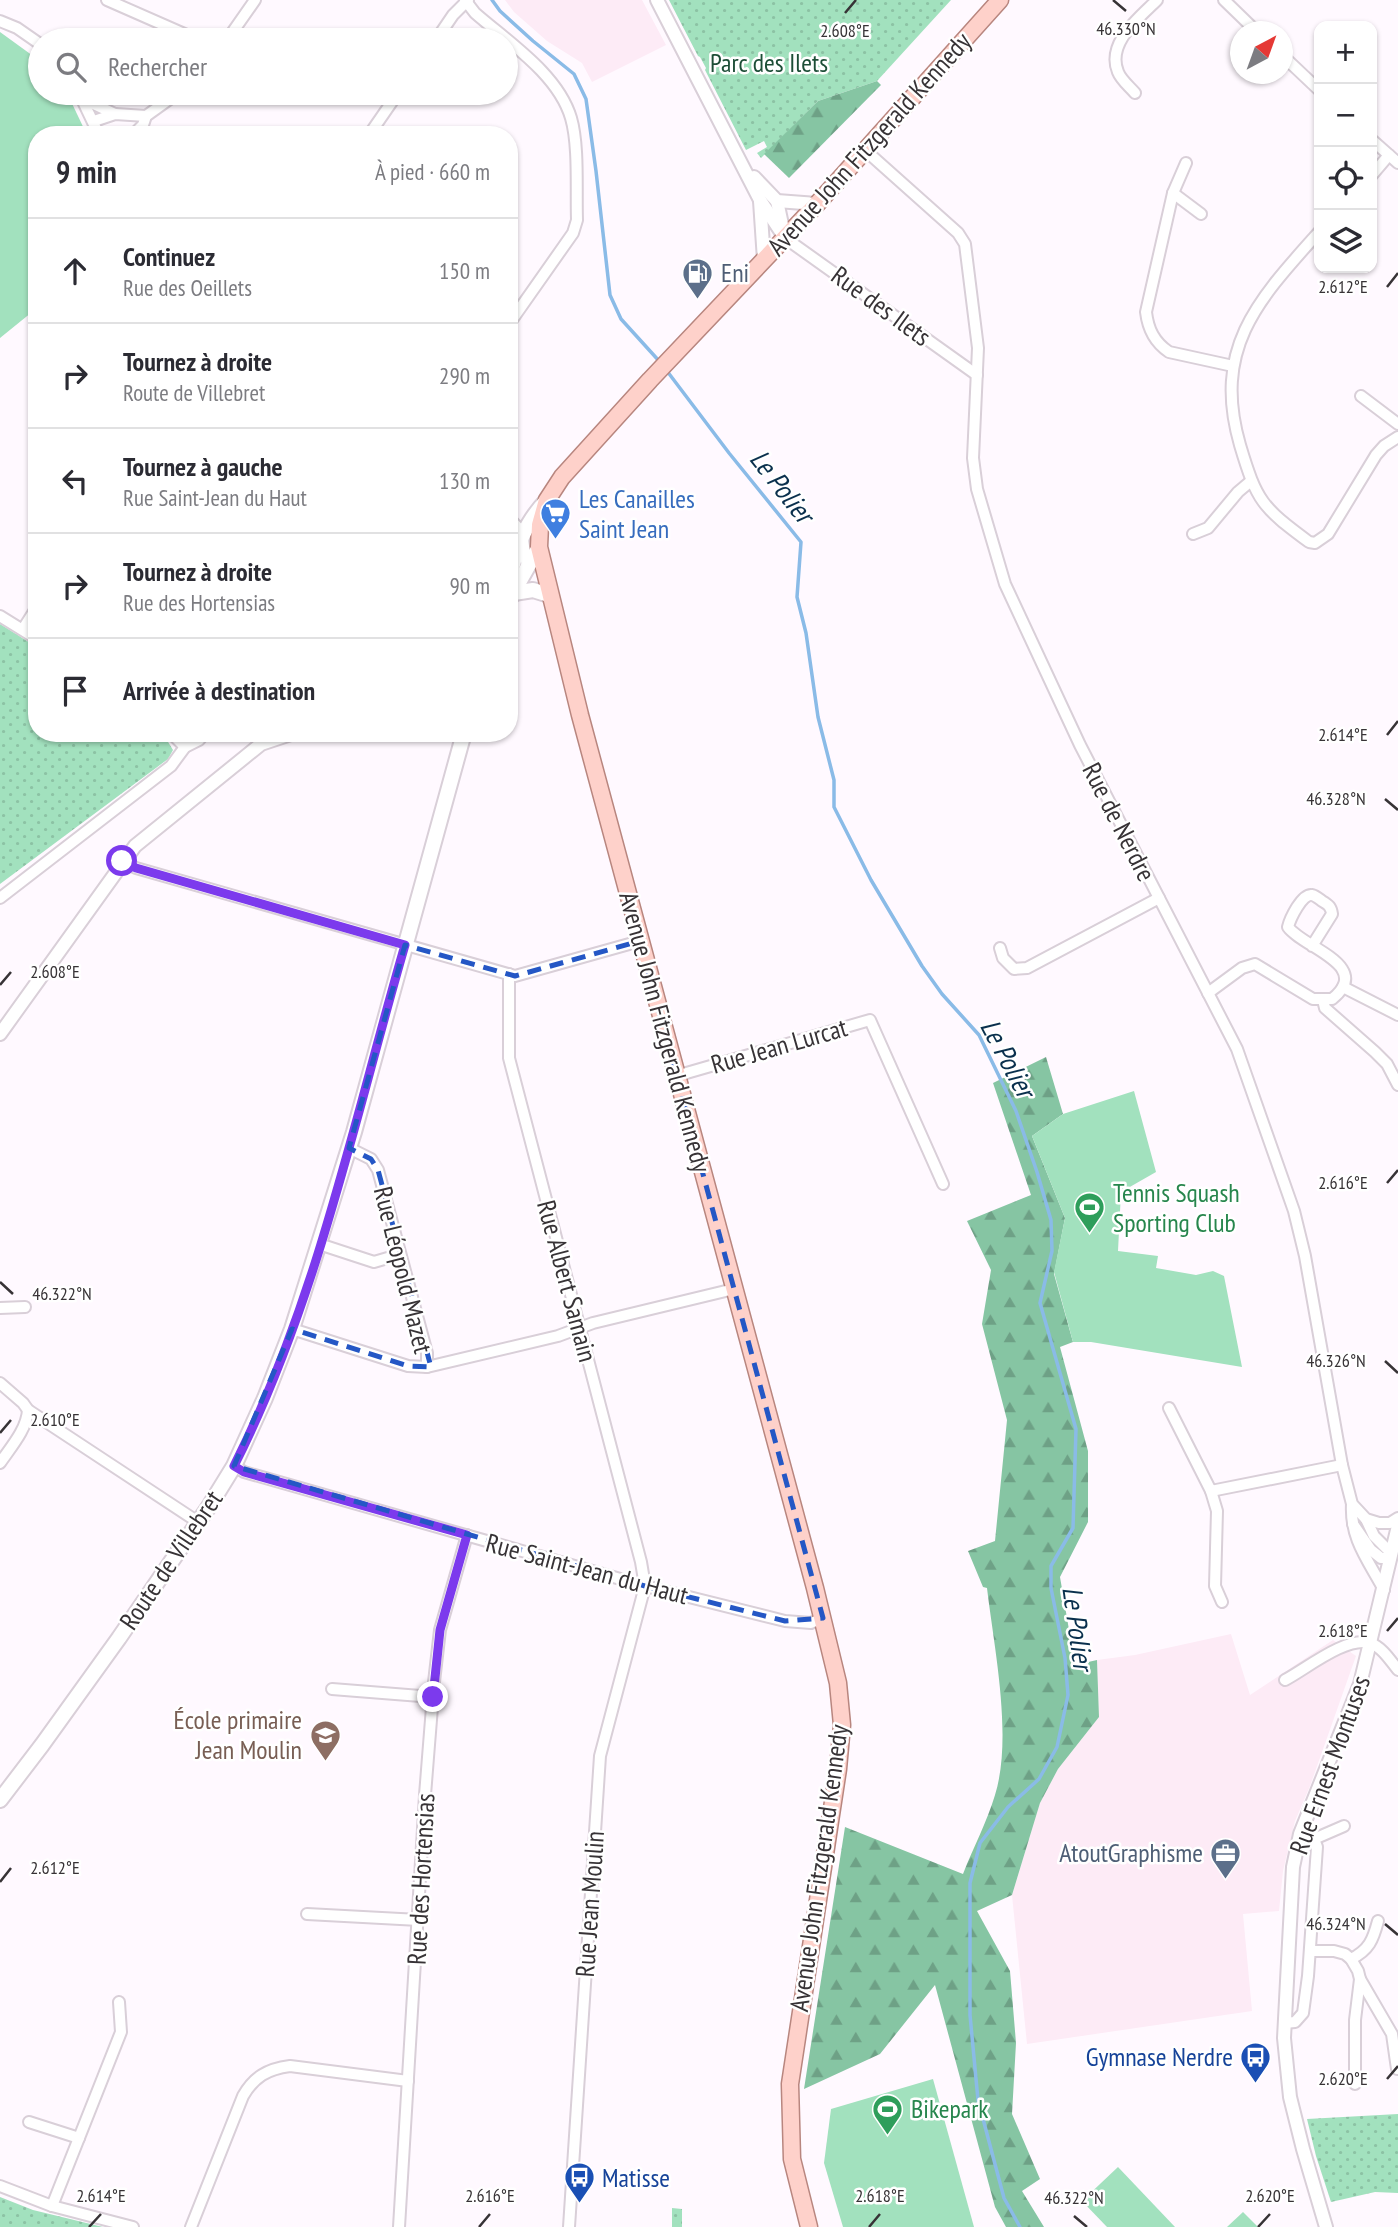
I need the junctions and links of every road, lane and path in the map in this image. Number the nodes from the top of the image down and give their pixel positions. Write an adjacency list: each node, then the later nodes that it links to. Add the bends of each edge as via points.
1 (107, 0): 10 (street)
2 (255, 0): 11 (street)
3 (657, 0): 33 (street)
4 (1000, 0): 30 (main road, Avenue John Fitzgerald Kennedy)
5 (1157, 0): 18 (street, via 1120,40 1114,60 1118,75)
6 (1224, 0): 9 (street)
7 (467, 1): 12 (street); 13 (street)
8 (0, 20): 14 (street)
9 (1246, 21)
10 (171, 28)
11 (235, 28)
12 (446, 28)
13 (492, 28)
14 (28, 36)
15 (518, 51): 43 (street, via 552,81 571,118 577,220 573,233)
16 (1293, 65): 17 (street)
17 (1314, 85)
18 (1135, 93)
19 (86, 105): 25 (street)
20 (99, 105): 23 (street)
21 (161, 105): 24 (street)
22 (390, 105): 28 (street)
23 (116, 114): 24 (street); 25 (street)
24 (146, 116): 27 (street)
25 (94, 121): 26 (street)
26 (96, 126)
27 (142, 126)
28 (375, 126)
29 (1377, 144): 31 (street)
30 (865, 150): 38 (main road, Avenue John Fitzgerald Kennedy); 45 (street, Rue de Nerdre, via 965,244)
31 (1394, 159): 34 (street)
32 (1186, 163): 35 (street)
33 (745, 167): 36 (street); 37 (street)
34 (1377, 171)
35 (1173, 193): 39 (street); 44 (street, via 1147,324 1170,352)
36 (760, 200): 40 (street); 42 (street)
37 (777, 201): 38 (street); 40 (street)
38 (817, 204): 40 (main road, Avenue John Fitzgerald Kennedy)
39 (1201, 214)
40 (785, 238): 42 (main road, Avenue John Fitzgerald Kennedy); 45 (street, Rue des Ilets)
41 (1314, 238): 44 (street, via 1251,317)
42 (764, 260): 50 (main road, Avenue John Fitzgerald Kennedy, via 562,477)
43 (518, 311)
44 (1233, 366): 49 (street, via 1231,405)
45 (977, 375): 71 (street, Rue de Nerdre, via 973,447 977,489 1005,584 1080,745)
46 (1361, 396): 47 (street)
47 (1398, 424)
48 (1398, 437): 49 (street, via 1376,455 1328,534 1315,543 1276,517)
49 (1251, 481): 53 (street, via 1208,528)
50 (547, 500): 52 (main road); 54 (main road, Avenue John Fitzgerald Kennedy)
51 (518, 528): 52 (street)
52 (522, 532): 55 (main road); 56 (street)
53 (1193, 534)
54 (539, 547): 56 (main road); 59 (main road, Avenue John Fitzgerald Kennedy)
55 (518, 553)
56 (527, 568): 57 (main road)
57 (518, 581)
58 (518, 591): 59 (main road)
59 (549, 595): 72 (main road, Avenue John Fitzgerald Kennedy)
60 (0, 615): 62 (street)
61 (28, 621): 62 (street)
62 (23, 629): 63 (street)
63 (28, 633)
64 (180, 742): 68 (street)
65 (195, 742): 68 (street)
66 (267, 742): 69 (street, via 143,839)
67 (461, 742): 73 (main road, Route de Villebret)
68 (185, 747): 70 (street, via 171,766)
69 (122, 861): 73 (street); 81 (street)
70 (0, 898)
71 (1159, 898): 75 (street, via 1027,968 1014,969); 78 (street, Rue de Nerdre)
72 (640, 941): 76 (street); 82 (main road, Avenue John Fitzgerald Kennedy)
73 (405, 945): 76 (street); 84 (main road, Route de Villebret)
74 (1312, 946): 74 (street, via 1288,927 1308,895 1332,910); 77 (street, via 1338,962 1345,978)
75 (1000, 948)
76 (509, 974): 91 (street, Rue Albert Samain, via 509,1058)
77 (1343, 986): 79 (street, via 1332,999); 80 (street)
78 (1208, 993): 79 (street, via 1255,964 1313,999); 98 (street, Rue de Nerdre, via 1237,1049 1294,1211)
79 (1323, 1000): 83 (street, via 1325,1008 1387,1064)
80 (1398, 1015)
81 (0, 1034)
82 (676, 1076): 85 (street, Rue Jean Lurcat, via 870,1020); 88 (main road, Avenue John Fitzgerald Kennedy)
83 (1398, 1085)
84 (349, 1149): 86 (main road, Route de Villebret); 93 (street, Rue Léopold Mazet, via 371,1159 378,1170)
85 (943, 1184)
86 (319, 1244): 87 (street, via 374,1262); 92 (main road, Route de Villebret)
87 (391, 1257)
88 (734, 1289): 91 (street); 112 (main road, Avenue John Fitzgerald Kennedy)
89 (26, 1307): 90 (street)
90 (0, 1308)
91 (579, 1328): 93 (street); 109 (street, Rue Albert Samain)
92 (292, 1329): 93 (street, via 408,1366); 99 (main road, Route de Villebret)
93 (427, 1367)
94 (0, 1383): 96 (street)
95 (1169, 1408): 100 (street)
96 (28, 1410): 97 (street, via 23,1430); 104 (street)
97 (0, 1462)
98 (1342, 1465): 100 (street); 101 (street, Rue de Nerdre)
99 (234, 1466): 104 (main road, Route de Villebret); 107 (street, Rue Saint-Jean du Haut)
100 (1212, 1491): 111 (street, via 1217,1511 1215,1586)
101 (1353, 1504): 103 (street, Rue de Nerdre); 105 (street)
102 (1398, 1518): 103 (street, via 1390,1523)
103 (1366, 1519): 108 (street, Rue de Nerdre, via 1374,1536)
104 (198, 1522): 118 (main road, Route de Villebret)
105 (1353, 1524): 108 (street, via 1381,1558); 110 (street, via 1359,1547)
106 (1398, 1526): 108 (street, Rue Ernest Montuses)
107 (467, 1535): 109 (street, Rue Saint-Jean du Haut); 117 (street, Rue des Hortensias, via 440,1630)
108 (1391, 1553): 110 (street, Rue Ernest Montuses)
109 (645, 1586): 112 (street, Rue Saint-Jean du Haut, via 785,1621 811,1623); 140 (street, Rue Jean Moulin, via 600,1756)
110 (1384, 1590): 113 (street, Rue Ernest Montuses)
111 (1222, 1602)
112 (823, 1618): 141 (main road, Avenue John Fitzgerald Kennedy, via 842,1725 789,2114 792,2159)
113 (1371, 1643): 114 (street); 115 (street, via 1350,1642); 120 (street, Rue Ernest Montuses, via 1360,1684)
114 (1398, 1670)
115 (1285, 1680)
116 (332, 1689): 117 (street)
117 (433, 1697): 123 (street, Rue des Hortensias)
118 (0, 1800)
119 (1343, 1826): 121 (street, Rue Ernest Montuses)
120 (1300, 1834): 121 (street); 129 (street, Rue Ernest Montuses, via 1293,1867)
121 (1314, 1839): 125 (street)
122 (307, 1914): 123 (street)
123 (419, 1920): 131 (street, Rue des Hortensias)
124 (1378, 1921): 126 (street, via 1373,1940)
125 (1310, 1951): 126 (street, via 1334,1951); 129 (street, via 1303,2013 1295,2022)
126 (1351, 1959): 127 (street)
127 (1360, 1979): 130 (street, via 1392,2034); 132 (street)
128 (119, 2002): 134 (street, via 121,2032)
129 (1284, 2023): 142 (street, Rue Ernest Montuses, via 1290,2097)
130 (1397, 2069)
131 (408, 2081): 138 (street, via 290,2066 260,2074 243,2096); 139 (street, Rue des Hortensias)
132 (1355, 2084)
133 (29, 2122): 134 (street)
134 (79, 2138): 136 (street)
135 (0, 2186): 136 (street)
136 (52, 2206): 137 (street)
137 (133, 2227)
138 (191, 2227)
139 (399, 2227)
140 (569, 2227)
141 (809, 2227)
142 (1326, 2227)

